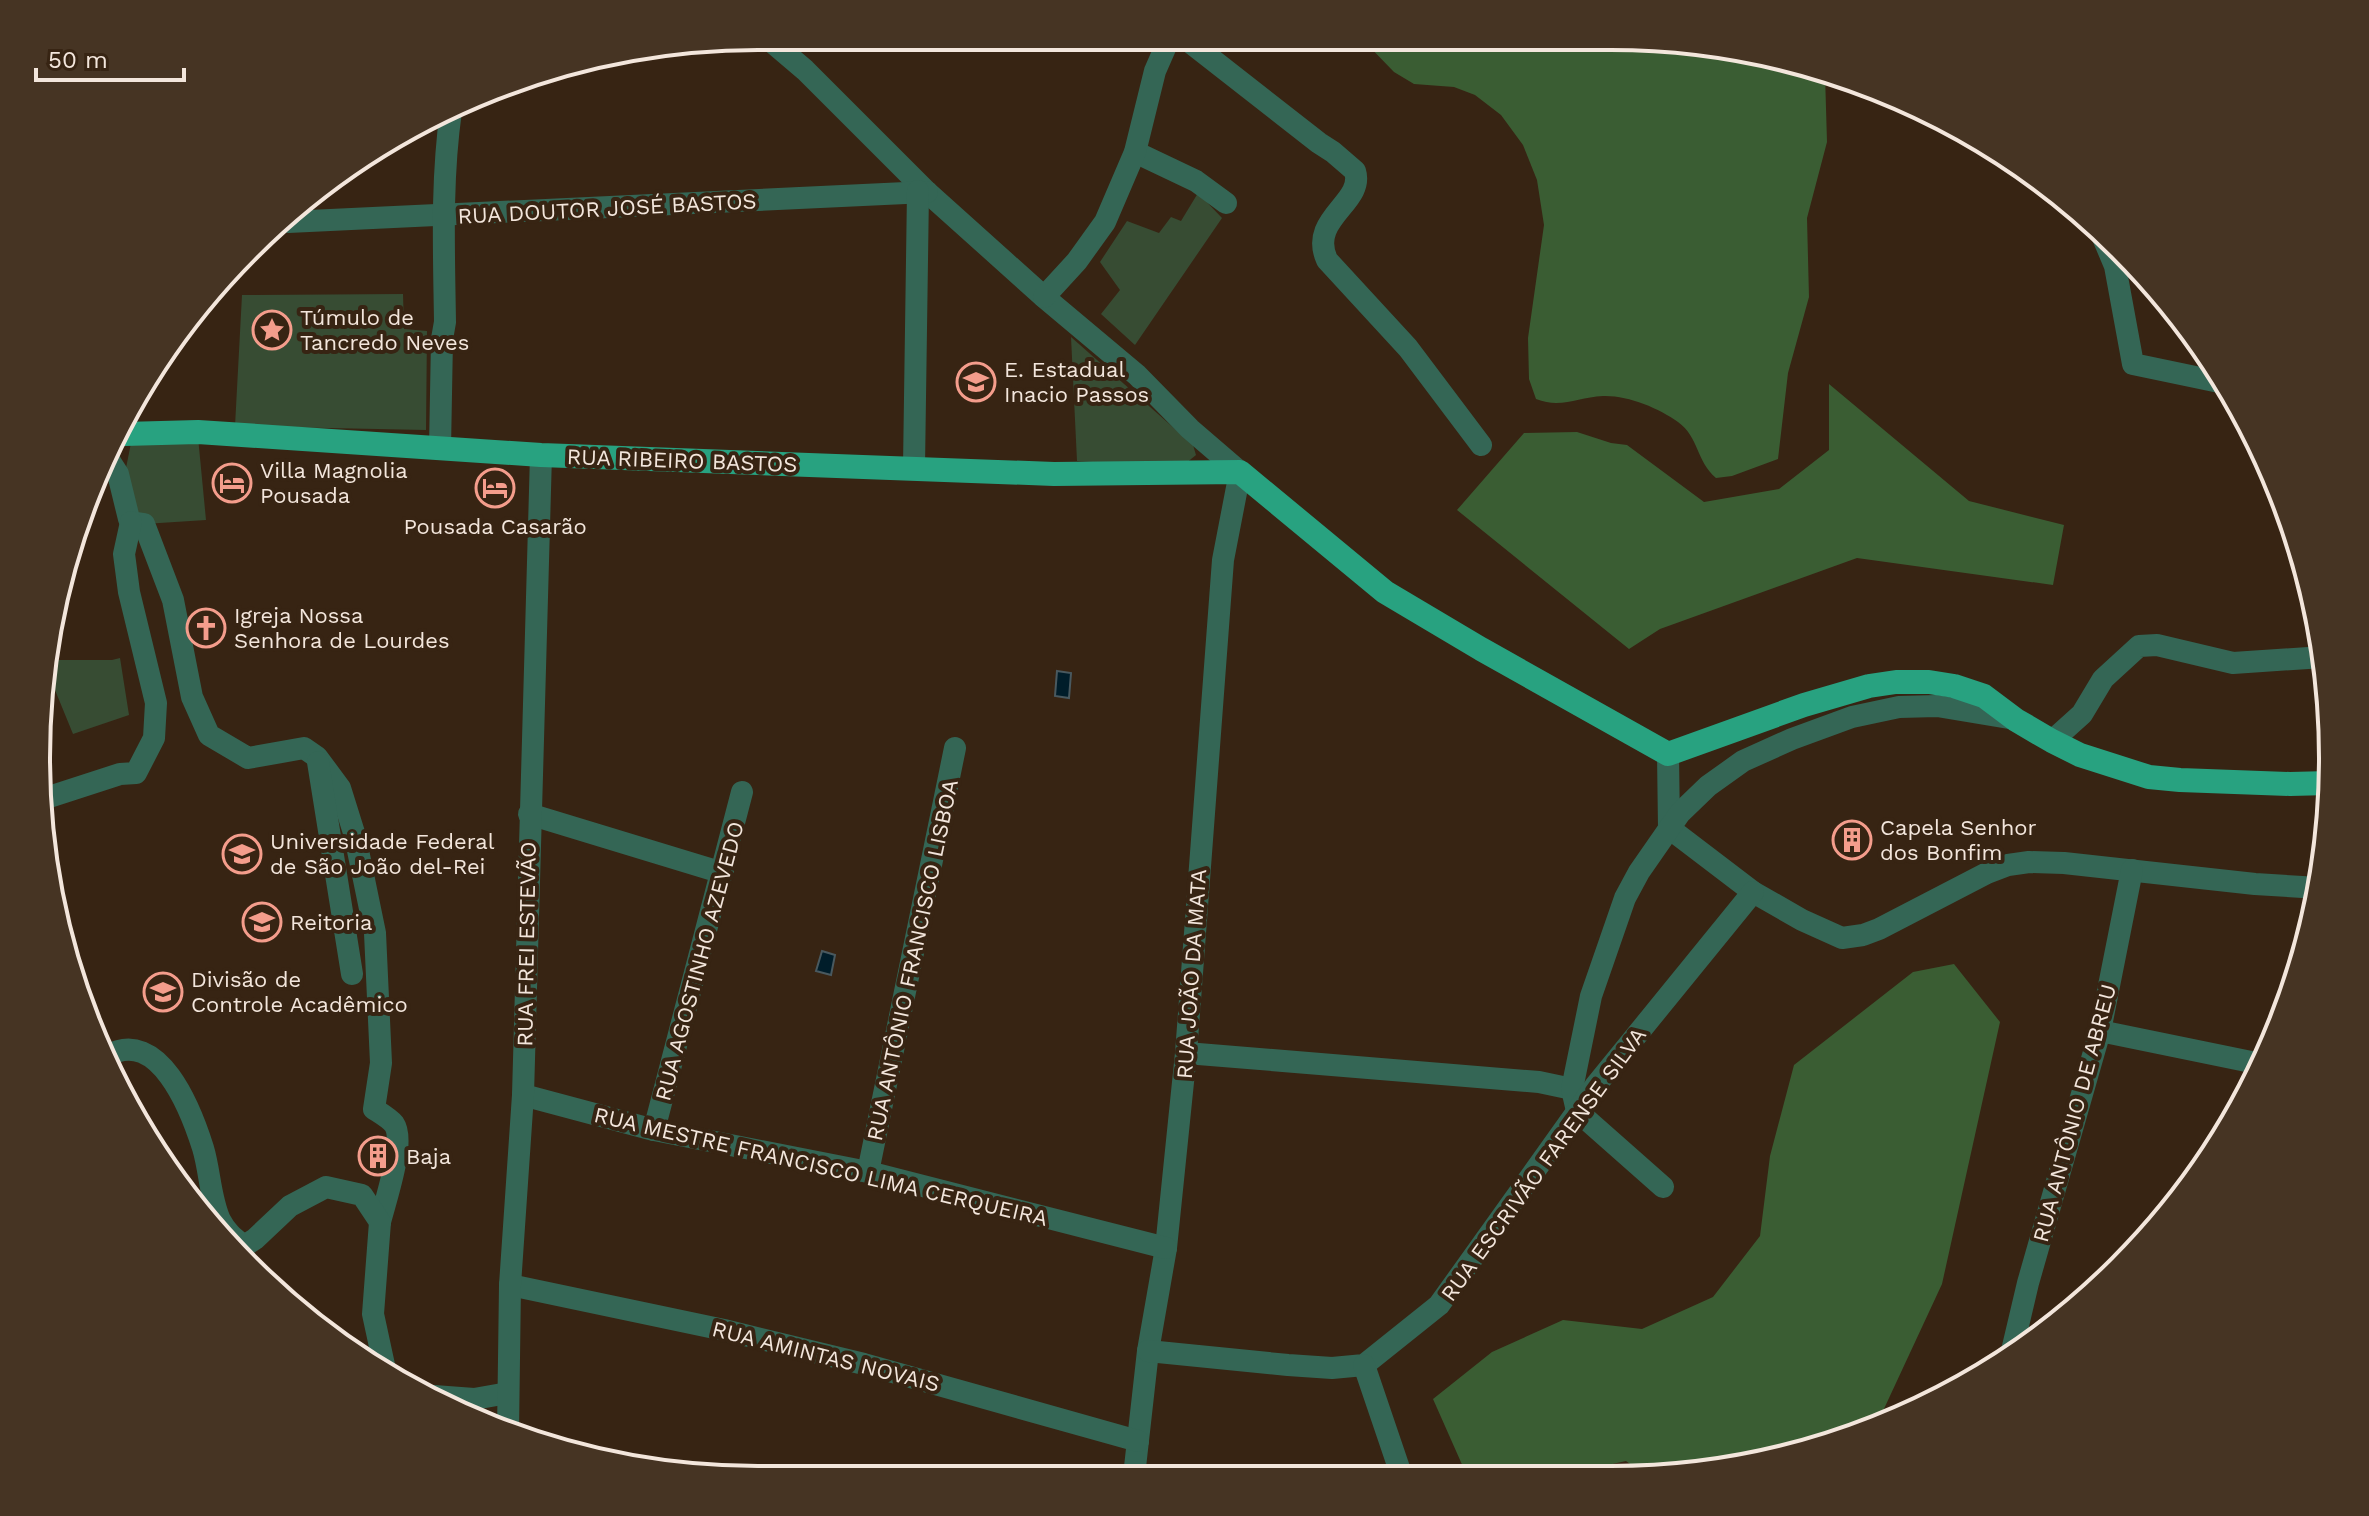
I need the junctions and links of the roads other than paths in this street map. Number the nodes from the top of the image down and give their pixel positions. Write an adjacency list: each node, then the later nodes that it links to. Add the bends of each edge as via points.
1 (781, 50): 6 (street)
2 (1164, 50): 5 (street)
3 (1200, 50): 14 (street, via 1355,171 1356,185 1322,235 1327,260 1408,348)
4 (449, 121): 8 (street)
5 (1135, 152): 7 (street, via 1196,181); 11 (street, via 1105,222)
6 (923, 192): 8 (street, RUA DOUTOR JOSÉ BASTOS); 11 (street); 18 (street)
7 (1226, 203)
8 (444, 217): 9 (street, RUA DOUTOR JOSÉ BASTOS); 15 (street)
9 (296, 222)
10 (2111, 256): 12 (street, via 2133,364)
11 (1044, 297): 19 (street)
12 (2209, 380)
13 (129, 434): 15 (main road, RUA RIBEIRO BASTOS, via 198,432)
14 (1481, 445)
15 (440, 449): 16 (main road, RUA RIBEIRO BASTOS)
16 (541, 455): 18 (main road, RUA RIBEIRO BASTOS); 30 (street, RUA FREI ESTEVÃO)
17 (114, 467): 20 (street)
18 (914, 467): 19 (main road, RUA RIBEIRO BASTOS, via 1054,474)
19 (1240, 472): 25 (main road, via 1385,592); 39 (street, RUA JOÃO DA MATA, via 1223,560)
20 (131, 522): 26 (street, via 144,524 173,600 192,697 209,735 248,758 304,748); 29 (street, via 124,554 156,703 154,738 136,773)
21 (2312, 658): 23 (street, via 2233,663 2157,645 2139,646 2103,679 2082,714)
22 (2016, 720): 23 (main road); 25 (main road, via 1984,696 1954,686 1896,682 1804,705); 31 (street, via 1937,706 1852,717 1743,761 1708,786)
23 (2052, 741): 27 (main road, via 2149,777)
24 (955, 748): 45 (street, RUA ANTÔNIO FRANCISCO LISBOA)
25 (1668, 754): 31 (street)
26 (317, 757): 36 (street); 48 (street, via 340,788 375,933 381,1063 374,1109 395,1125 398,1139)
27 (2318, 783)
28 (742, 792): 33 (street, RUA AGOSTINHO AZEVEDO)
29 (52, 796)
30 (529, 814): 33 (street); 42 (street, RUA FREI ESTEVÃO)
31 (1669, 828): 35 (street); 41 (street, via 1625,898 1591,996)
32 (2132, 870): 34 (street); 35 (street, via 2064,863 2008,865 1879,929 1842,938); 37 (street, RUA ANTÔNIO DE ABREU)
33 (723, 873): 44 (street, RUA AGOSTINHO AZEVEDO)
34 (2307, 887)
35 (1753, 892): 43 (street, RUA ESCRIVÃO FARENSE SILVA)
36 (352, 974)
37 (2100, 1031): 40 (street); 52 (street, RUA ANTÔNIO DE ABREU)
38 (115, 1052): 47 (street, via 131,1049 146,1054 180,1089 203,1148)
39 (1186, 1053): 41 (street); 50 (street, RUA JOÃO DA MATA)
40 (2250, 1062)
41 (1572, 1089): 43 (street)
42 (523, 1095): 44 (street, RUA MESTRE FRANCISCO LIMA CERQUEIRA); 51 (street, RUA FREI ESTEVÃO)
43 (1577, 1111): 46 (street); 55 (street, RUA ESCRIVÃO FARENSE SILVA, via 1439,1305)
44 (654, 1130): 45 (street, RUA MESTRE FRANCISCO LIMA CERQUEIRA)
45 (868, 1172): 50 (street, RUA MESTRE FRANCISCO LIMA CERQUEIRA)
46 (1663, 1187)
47 (218, 1215)
48 (380, 1222): 49 (street, via 362,1195 326,1187 290,1206); 54 (street, via 373,1314)
49 (245, 1246)
50 (1166, 1248): 53 (street, RUA JOÃO DA MATA)
51 (510, 1285): 56 (street, RUA FREI ESTEVÃO); 59 (street, RUA AMINTAS NOVAIS, via 864,1364)
52 (2015, 1339)
53 (1148, 1351): 55 (street, via 1332,1368); 59 (street, RUA JOÃO DA MATA)
54 (382, 1358)
55 (1364, 1365): 61 (street)
56 (508, 1393): 57 (street); 58 (street, RUA FREI ESTEVÃO)
57 (455, 1398)
58 (508, 1420)
59 (1138, 1441): 60 (street, RUA JOÃO DA MATA)
60 (1135, 1466)
61 (1399, 1466)

